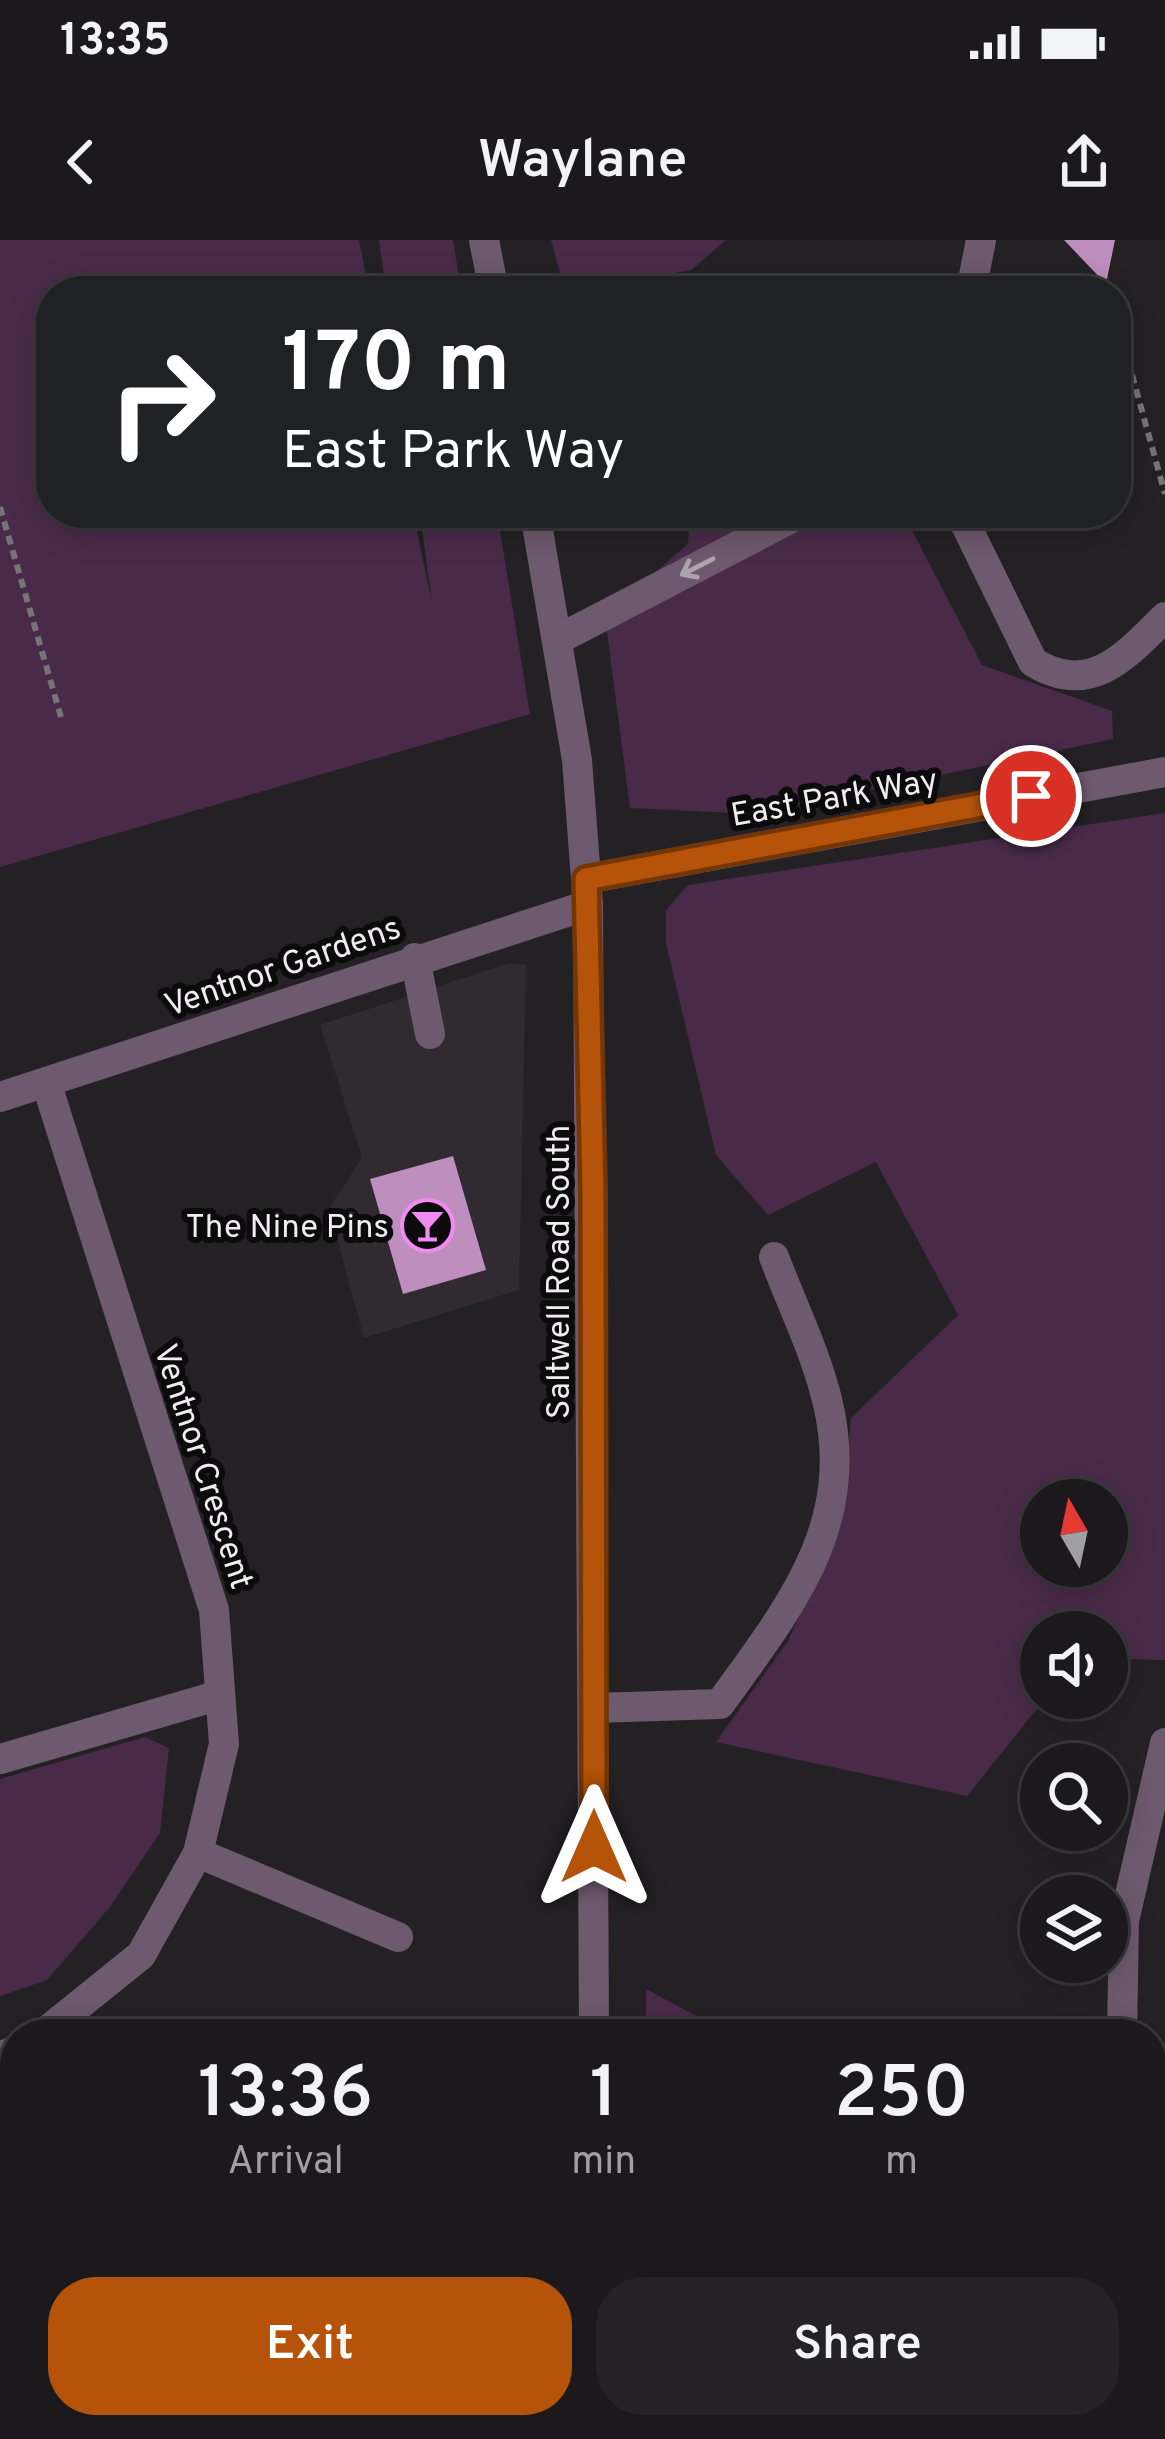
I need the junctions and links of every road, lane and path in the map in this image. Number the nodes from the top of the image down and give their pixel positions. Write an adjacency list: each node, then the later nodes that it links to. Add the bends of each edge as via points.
1 (484, 240): 3 (street)
2 (981, 240): 4 (street)
3 (491, 276)
4 (974, 276)
5 (1131, 370): 6 (path)
6 (1165, 494)
7 (0, 508): 13 (path)
8 (538, 528): 12 (street, Saltwell Road South)
9 (772, 528): 12 (street, one-way to 12)
10 (967, 528): 11 (street, via 1033,662 1054,675 1085,679 1117,663)
11 (1165, 617)
12 (557, 640): 15 (street, Saltwell Road South)
13 (61, 718)
14 (1165, 772): 15 (street, East Park Way)
15 (587, 892): 16 (street, Ventnor Gardens); 22 (street, Saltwell Road South)
16 (415, 958): 17 (street); 18 (street, Ventnor Gardens)
17 (430, 1034)
18 (46, 1082): 19 (street, Ventnor Gardens); 21 (street, Ventnor Crescent, via 214,1610)
19 (0, 1097)
20 (774, 1258): 22 (street, via 828,1401 836,1449 824,1540 788,1608 719,1704)
21 (220, 1694): 24 (street); 25 (street, Ventnor Crescent, via 224,1744)
22 (595, 1708): 28 (street, Saltwell Road South)
23 (1165, 1744): 29 (street, via 1124,1921)
24 (0, 1759)
25 (198, 1852): 26 (street); 27 (street, Ventnor Crescent, via 141,1955)
26 (398, 1937)
27 (62, 2019)
28 (594, 2019)
29 (1122, 2019)

